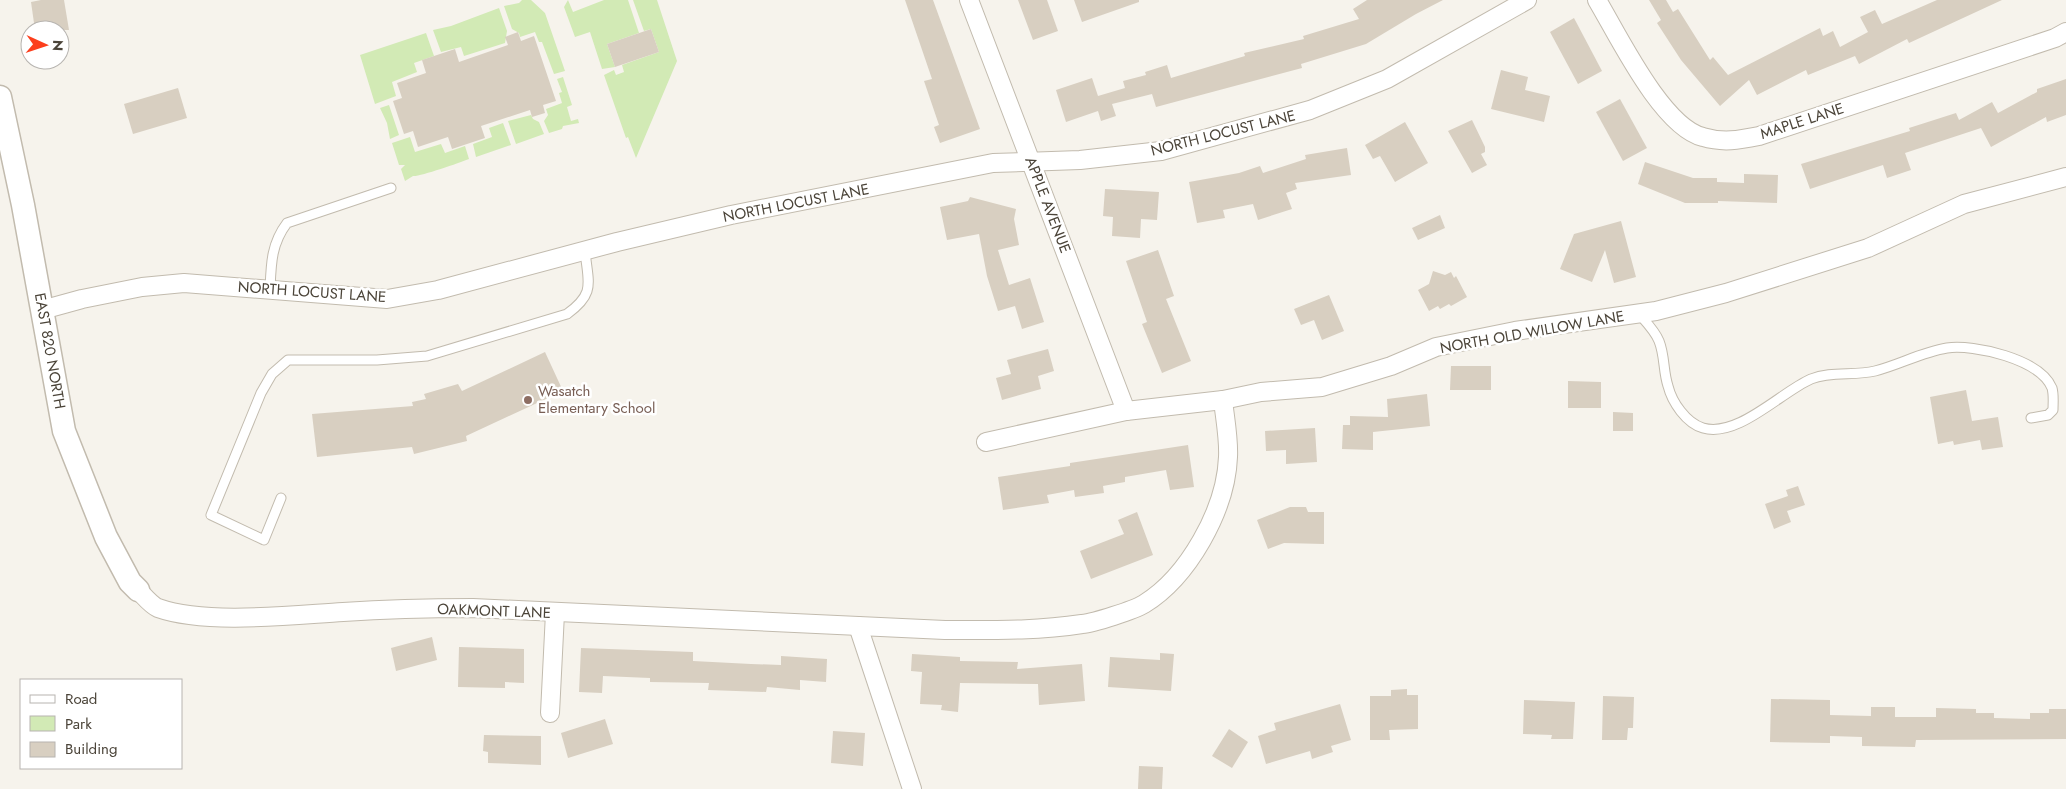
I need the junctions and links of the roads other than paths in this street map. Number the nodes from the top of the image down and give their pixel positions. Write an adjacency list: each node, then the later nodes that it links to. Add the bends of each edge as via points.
1 (969, 0): 6 (street, APPLE AVENUE)
2 (1526, 0): 6 (street, NORTH LOCUST LANE, via 1387,79 1310,110 1161,151 1080,160)
3 (1597, 0): 4 (street, MAPLE LANE, via 1661,105 1680,124 1701,137 1731,142 1769,133)
4 (2066, 32)
5 (0, 97): 11 (street, EAST 820 NORTH)
6 (1031, 161): 9 (street, NORTH LOCUST LANE, via 994,162 732,215); 14 (street, APPLE AVENUE)
7 (2066, 177): 12 (street, NORTH OLD WILLOW LANE, via 1964,204 1868,248 1785,275)
8 (391, 188): 10 (lane, via 287,223 273,248)
9 (585, 251): 10 (street, NORTH LOCUST LANE, via 438,290 387,299); 17 (lane, via 589,290 580,304 567,314 427,356 378,360 288,360 272,374 262,393 211,515 264,540)
10 (270, 290): 11 (street, NORTH LOCUST LANE, via 184,283 142,287)
11 (42, 310): 18 (street, EAST 820 NORTH, via 64,431 106,537 130,582)
12 (1639, 314): 13 (street, NORTH OLD WILLOW LANE, via 1515,331 1436,347 1391,366 1322,387 1261,392); 15 (lane, via 1659,341 1668,386 1680,410 1702,427 1730,426 1812,379 1875,371 1931,352 1964,348 2009,357 2029,365 2046,379 2052,387 2053,410 2048,415)
13 (1223, 400): 14 (street, NORTH OLD WILLOW LANE); 20 (street, OAKMONT LANE, via 1228,458 1222,494 1206,532 1185,568 1143,605 1084,624 1020,630)
14 (1126, 411): 16 (street, NORTH OLD WILLOW LANE)
15 (2030, 418)
16 (986, 442)
17 (280, 498)
18 (138, 590): 19 (street, OAKMONT LANE, via 156,607 210,616 284,616 406,608 473,608)
19 (555, 614): 20 (street, OAKMONT LANE); 21 (street)
20 (858, 626): 22 (street)
21 (550, 712)
22 (912, 789)

